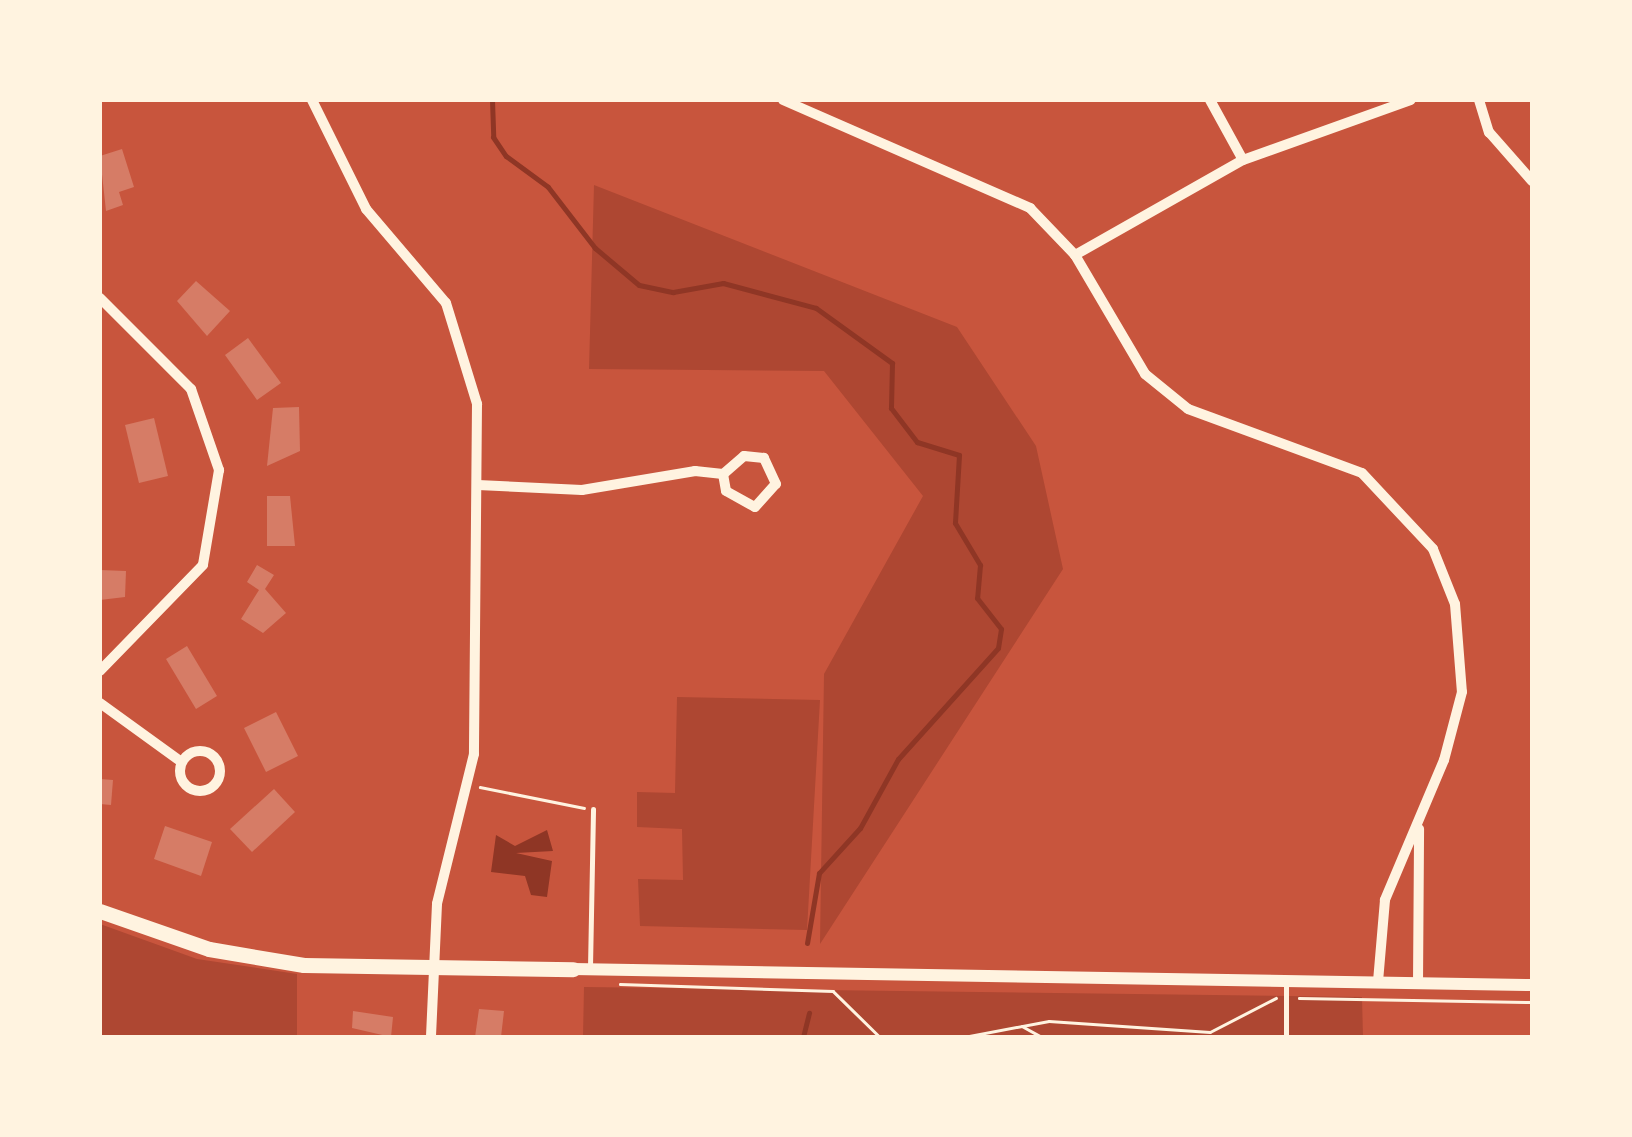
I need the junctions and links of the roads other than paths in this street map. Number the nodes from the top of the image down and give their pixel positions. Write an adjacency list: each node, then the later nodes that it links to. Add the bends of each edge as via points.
1 (312, 100): 11 (street, via 366,209 446,303 477,404)
2 (783, 100): 8 (street, via 1030,208)
3 (1210, 100): 6 (street)
4 (1411, 100): 6 (street)
5 (1479, 100): 7 (street, via 1489,132)
6 (1243, 160): 8 (street)
7 (1532, 181)
8 (1075, 254): 16 (street, via 1145,374 1188,409 1362,473 1433,549 1456,604 1462,692)
9 (100, 298): 12 (street, via 191,389 219,470 203,565)
10 (724, 474): 10 (street, via 726,492 755,507 776,484 764,458 744,456); 11 (street, via 582,490)
11 (478, 485): 18 (street, via 470,782 444,863)
12 (100, 671)
13 (100, 703): 14 (street)
14 (180, 761): 14 (street, via 210,756 220,779 194,790)
15 (592, 809): 20 (lane)
16 (1419, 825): 22 (street, via 1381,916); 23 (street)
17 (100, 912): 18 (main road, via 256,958)
18 (434, 966): 19 (main road); 25 (street)
19 (572, 969): 20 (street)
20 (590, 970): 21 (street)
21 (1286, 980): 22 (street); 26 (lane)
22 (1378, 982): 23 (street)
23 (1418, 983): 24 (street)
24 (1532, 985)
25 (430, 1037)
26 (1286, 1037)

